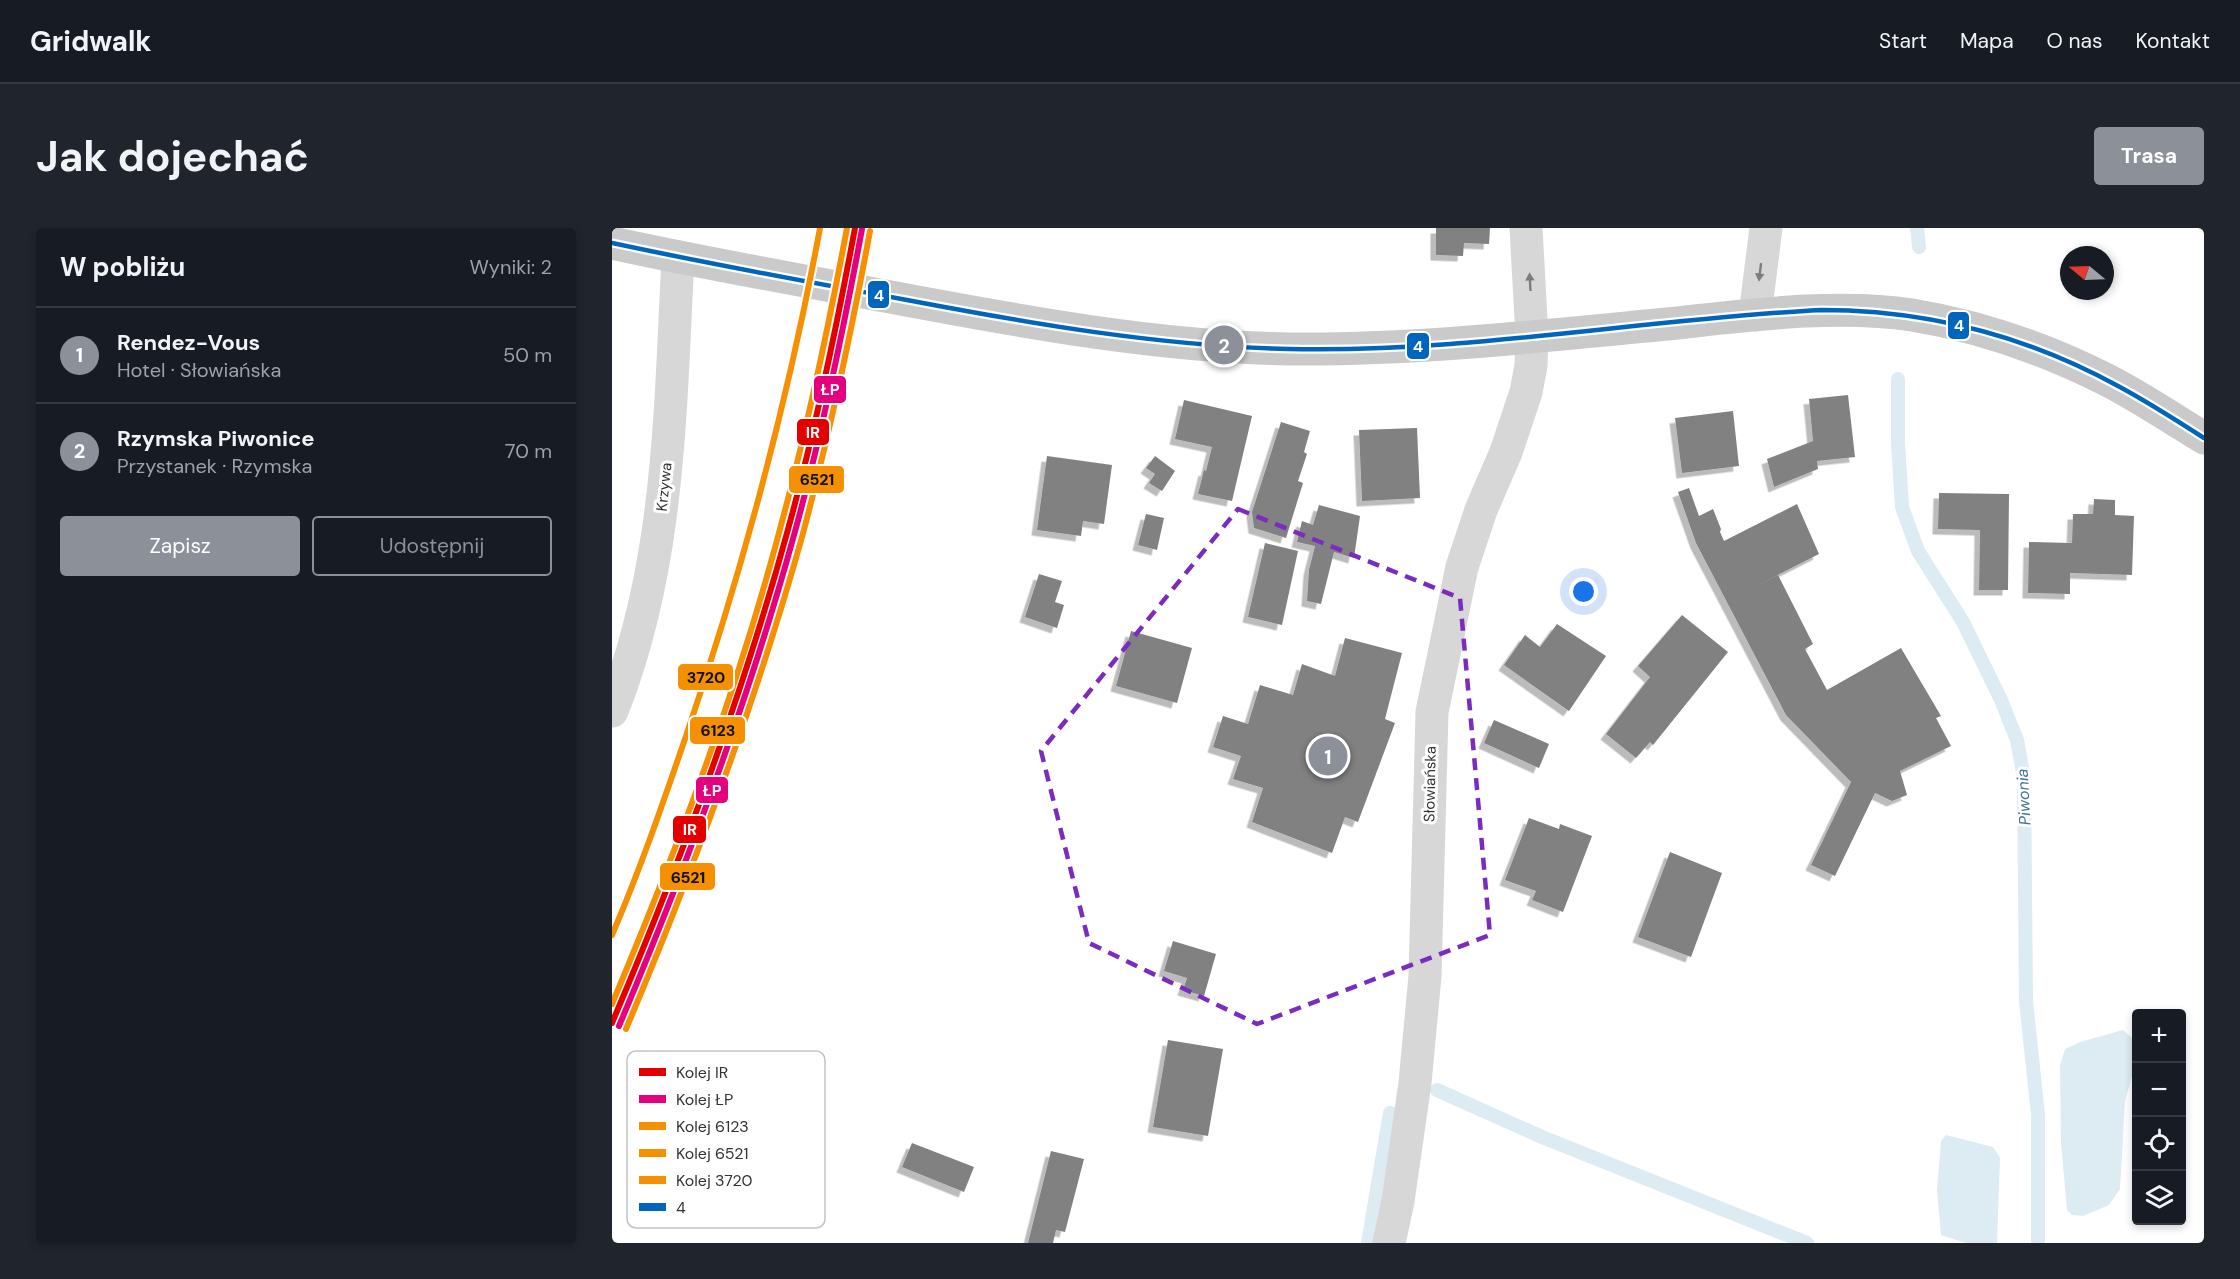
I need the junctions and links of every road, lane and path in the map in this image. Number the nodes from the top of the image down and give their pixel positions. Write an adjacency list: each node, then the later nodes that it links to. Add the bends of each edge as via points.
1 (1526, 228): 6 (street, Słowiańska, one-way to 1)
2 (1766, 228): 5 (street, one-way to 5)
3 (612, 243): 4 (main road)
4 (678, 258): 6 (main road, via 987,315 1175,341 1291,348); 8 (street, Krzywa, via 660,532 635,647)
5 (1755, 315): 6 (main road); 7 (main road, via 1840,311 1909,315 1978,329 2044,351 2108,381)
6 (1532, 337): 9 (street, Słowiańska, via 1526,392 1462,567 1432,711 1425,976 1415,1083)
7 (2204, 438)
8 (612, 711)
9 (1389, 1243)

